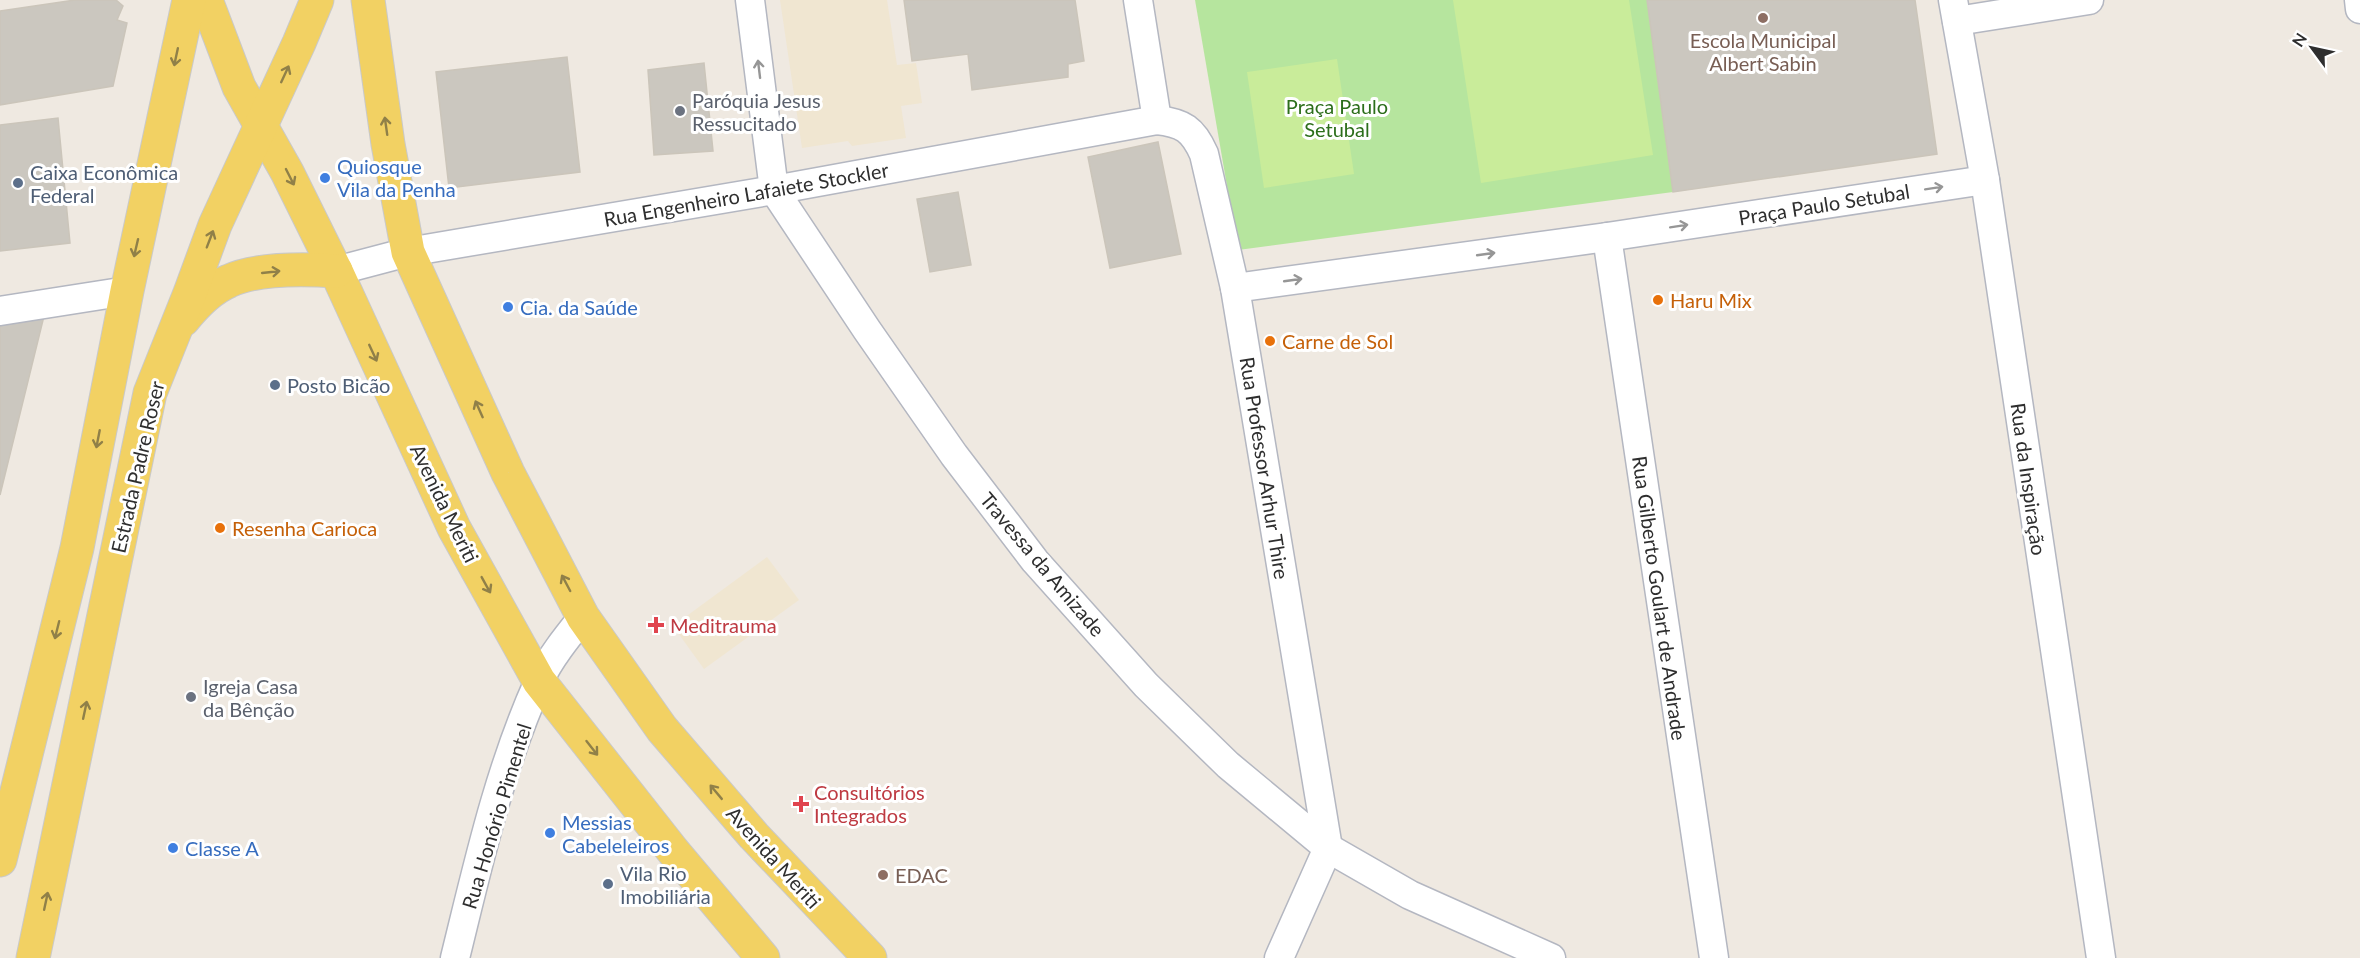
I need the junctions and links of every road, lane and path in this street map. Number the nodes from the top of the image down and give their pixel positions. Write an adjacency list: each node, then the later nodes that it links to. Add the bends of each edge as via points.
1 (189, 0): 19 (main road, Estrada Padre Roser, one-way to 19)
2 (206, 0): 12 (main road, Avenida Meriti, via 239,87)
3 (317, 0): 12 (main road, Estrada Padre Roser, one-way to 3)
4 (368, 0): 16 (main road, Avenida Meriti, one-way to 4)
5 (750, 0): 14 (street, Travessa da Amizade, one-way to 5)
6 (1138, 0): 11 (street)
7 (2089, 0): 10 (street)
8 (2359, 0): 9 (street)
9 (2360, 9)
10 (1955, 10): 13 (street, Rua da Inspiração)
11 (1157, 120): 14 (street, Rua Engenheiro Lafaiete Stockler); 18 (street, Rua Professor Arhur Thire, via 1177,122 1198,140)
12 (260, 127): 17 (main road, Avenida Meriti, one-way to 17); 21 (main road, Estrada Padre Roser, one-way to 12, via 215,225)
13 (1985, 180): 15 (street, Praça Paulo Setubal, one-way to 13); 33 (street, Rua da Inspiração)
14 (774, 190): 16 (street, Rua Engenheiro Lafaiete Stockler); 24 (street, Travessa da Amizade, via 947,446 1035,561 1146,685 1228,765)
15 (1606, 237): 18 (street, Praça Paulo Setubal, one-way to 15); 32 (street, Rua Gilberto Goulart de Andrade)
16 (408, 252): 17 (street, Rua Engenheiro Lafaiete Stockler); 22 (main road, Avenida Meriti, one-way to 16, via 508,474)
17 (336, 271): 21 (main road, one-way to 17, via 197,302 229,280 301,269); 23 (main road, Avenida Meriti, one-way to 23, via 454,528)
18 (1235, 288): 24 (street, Rua Professor Arhur Thire)
19 (127, 291): 20 (street); 25 (main road, Estrada Padre Roser, one-way to 25, via 77,548)
20 (0, 311)
21 (173, 333): 26 (main road, Estrada Padre Roser, one-way to 21, via 150,393)
22 (583, 617): 23 (street, Rua Honório Pimentel); 29 (main road, Avenida Meriti, one-way to 22, via 754,836 662,729)
23 (539, 681): 27 (street, Rua Honório Pimentel, via 506,768); 28 (main road, Avenida Meriti, one-way to 28)
24 (1328, 848): 30 (street); 31 (street, Travessa da Amizade, via 1410,895)
25 (0, 860)
26 (33, 958)
27 (455, 958)
28 (763, 958)
29 (870, 958)
30 (1279, 958)
31 (1551, 958)
32 (1714, 958)
33 (2101, 958)

